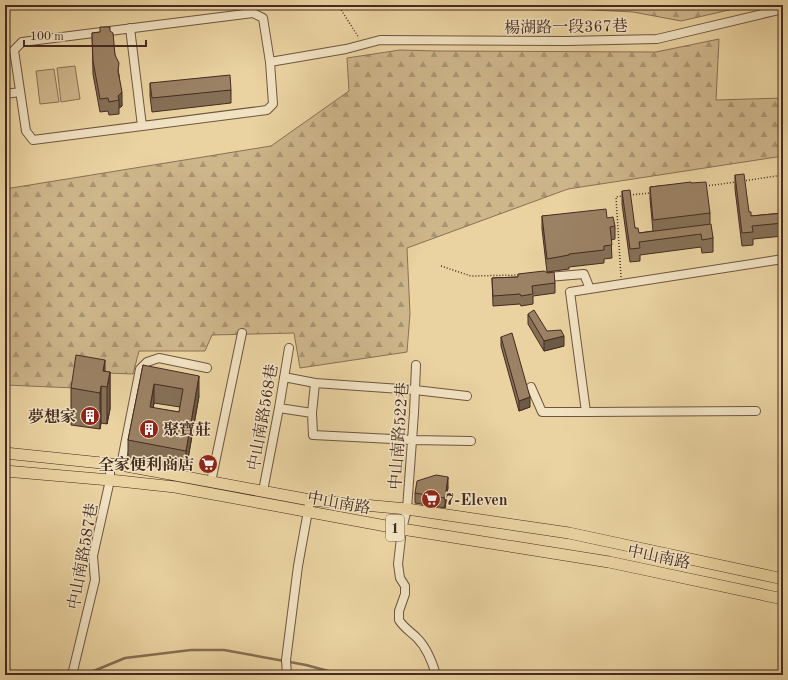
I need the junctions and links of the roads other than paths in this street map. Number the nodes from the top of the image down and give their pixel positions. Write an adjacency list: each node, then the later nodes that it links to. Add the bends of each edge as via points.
1 (783, 9): 3 (street, 楊湖路一段367巷, via 657,39 380,40 346,49)
2 (130, 28): 3 (street, via 253,13 263,18); 4 (street, via 22,42 14,50); 6 (street)
3 (270, 62): 6 (street, via 273,104 267,110)
4 (20, 92): 5 (street); 6 (street, via 26,131 33,140)
5 (5, 94)
6 (142, 126)
7 (783, 259): 9 (street)
8 (548, 277): 9 (street, via 584,274)
9 (590, 289): 22 (street, via 570,292)
10 (242, 333): 29 (street)
11 (289, 348): 14 (street, 中山南路568巷)
12 (416, 365): 17 (street, 中山南路522巷)
13 (207, 368): 26 (street, 中山南路587巷, via 159,358 147,362 140,369)
14 (284, 377): 15 (street); 19 (street, 中山南路568巷)
15 (315, 383): 17 (street); 21 (street)
16 (531, 387): 22 (street, via 542,412)
17 (415, 390): 18 (street); 23 (street, 中山南路522巷)
18 (467, 396)
19 (279, 408): 21 (street); 30 (street, 中山南路568巷)
20 (756, 411): 22 (street)
21 (312, 412): 23 (street, via 313,435)
22 (586, 412)
23 (412, 440): 24 (street); 32 (street, 中山南路522巷)
24 (471, 441)
25 (5, 453): 26 (main road, 中山南路 / 1)
26 (116, 465): 28 (street, 中山南路587巷); 29 (main road, 中山南路 / 1)
27 (5, 471): 28 (main road, 中山南路 / 1)
28 (110, 480): 33 (main road, 中山南路 / 1, via 175,487); 37 (street, 中山南路587巷, via 93,556 95,580)
29 (211, 482): 30 (main road, 中山南路 / 1)
30 (263, 491): 31 (main road, 中山南路 / 1)
31 (310, 500): 32 (main road, 中山南路 / 1); 33 (street)
32 (406, 509): 34 (street, 中山南路522巷); 35 (main road, 中山南路 / 1, via 569,533)
33 (307, 512): 34 (main road, 中山南路 / 1); 38 (street, via 286,660)
34 (402, 529): 36 (main road, 中山南路 / 1, via 609,562); 39 (street, 中山南路522巷, via 398,564 405,594 399,611 399,620 427,649)
35 (783, 579)
36 (783, 600)
37 (72, 675)
38 (287, 675)
39 (436, 675)

